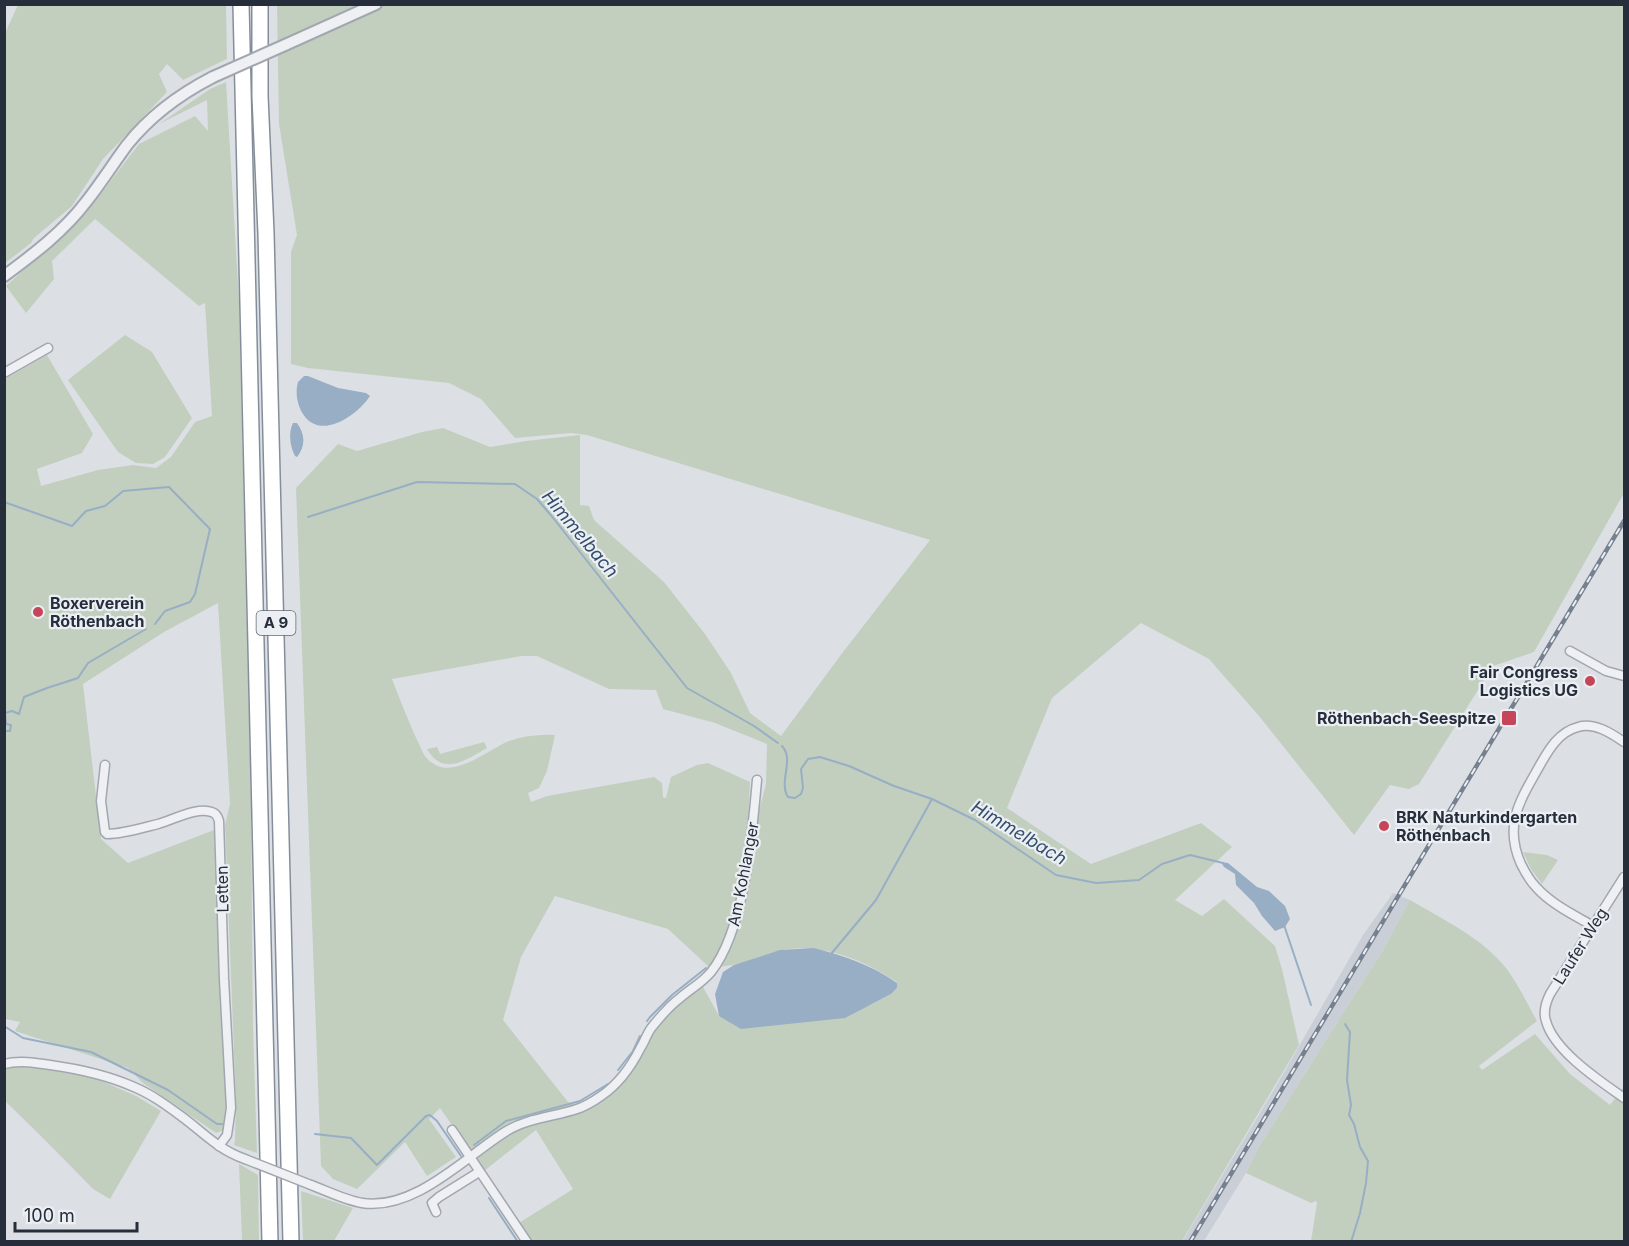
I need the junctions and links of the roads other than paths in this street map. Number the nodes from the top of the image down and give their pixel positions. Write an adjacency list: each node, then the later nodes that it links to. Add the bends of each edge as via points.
1 (241, 4): 21 (highway, A 9)
2 (260, 4): 22 (highway, A 9)
3 (376, 4): 4 (street, bridge, via 181,95 128,144 86,203 57,234)
4 (4, 276)
5 (48, 348): 6 (street)
6 (4, 373)
7 (1570, 651): 8 (street, via 1606,671)
8 (1624, 675)
9 (1624, 742): 13 (street, via 1595,727 1578,727 1563,734 1551,747 1515,816 1516,851 1536,888)
10 (105, 765): 17 (street, Letten, via 100,801 107,834 151,826 187,813 213,813 219,820 231,1108 227,1135)
11 (757, 780): 18 (street, Am Kohlanger, via 752,836 733,929 710,973 662,1015 629,1068 603,1095 580,1108 515,1126)
12 (1624, 877): 13 (street, Laufer Weg)
13 (1593, 926): 15 (street, Laufer Weg, via 1550,994 1545,1019 1556,1041 1581,1066)
14 (4, 1064): 17 (street, via 23,1061 72,1068 135,1087)
15 (1624, 1098)
16 (452, 1130): 18 (street)
17 (219, 1146): 18 (street, bridge, via 233,1155 360,1203 401,1199)
18 (470, 1157): 19 (street)
19 (479, 1172): 20 (street, via 432,1203); 23 (street)
20 (436, 1212)
21 (270, 1242)
22 (291, 1242)
23 (527, 1242)

